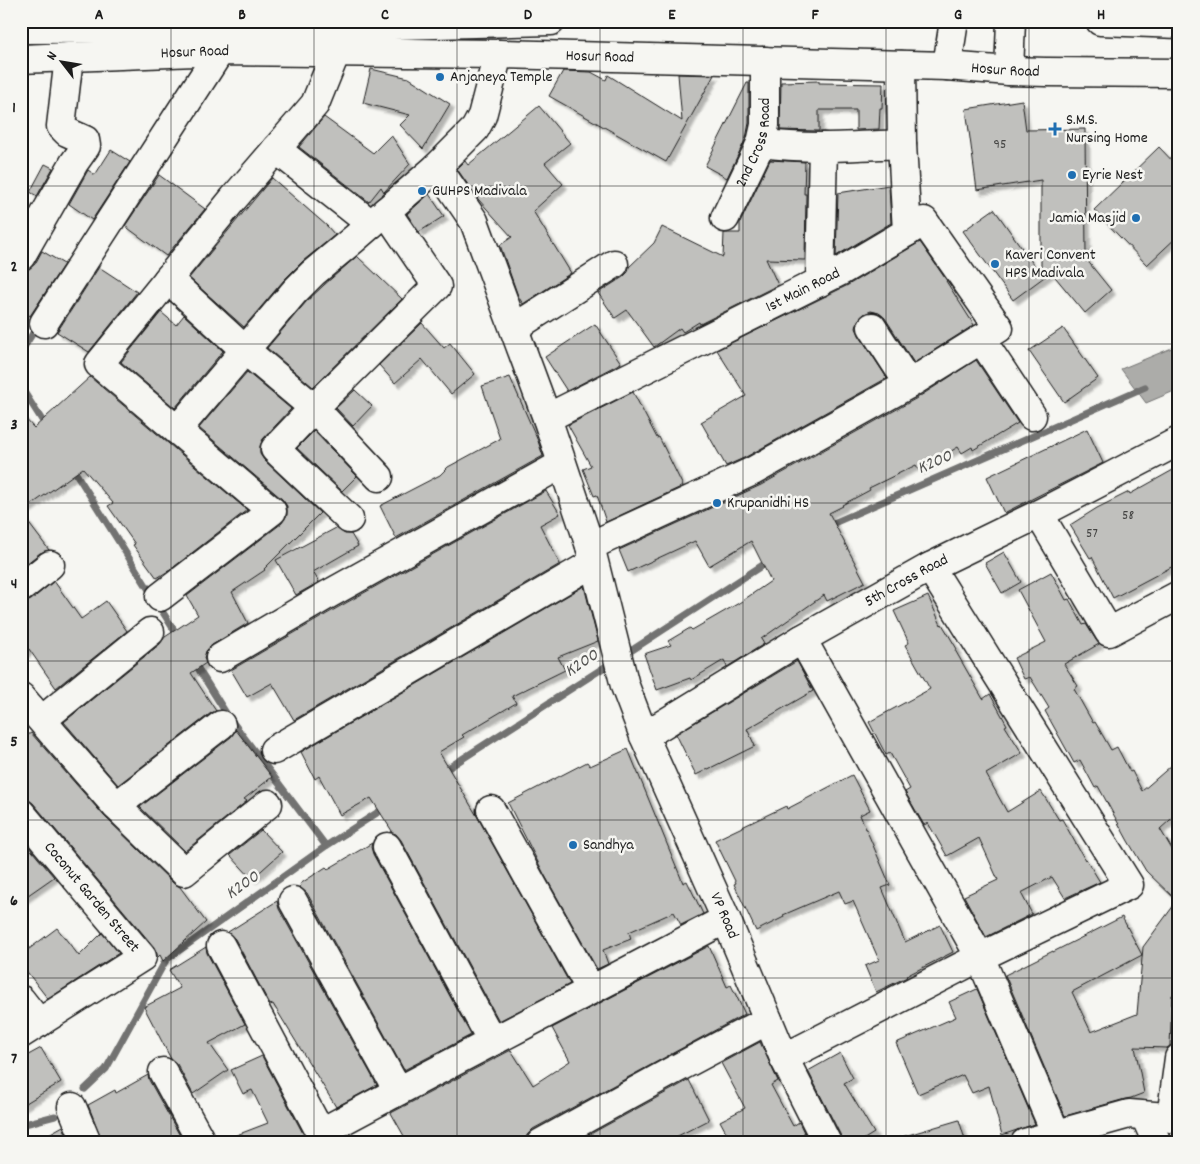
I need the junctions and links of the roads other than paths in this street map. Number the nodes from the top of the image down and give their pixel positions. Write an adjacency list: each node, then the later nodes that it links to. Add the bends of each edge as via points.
1 (551, 21): 5 (main road, Hosur Road)
2 (954, 21): 16 (main road)
3 (1011, 21): 17 (main road)
4 (1100, 21): 6 (main road)
5 (424, 23): 7 (main road, Hosur Road)
6 (1179, 24)
7 (272, 25): 8 (main road, Hosur Road)
8 (32, 26)
9 (220, 51): 10 (main road, Hosur Road); 12 (main road, Hosur Road); 31 (main road)
10 (336, 52): 11 (main road, Hosur Road); 22 (main road, via 315,104)
11 (498, 54): 14 (main road, Hosur Road); 23 (main road, via 476,129)
12 (69, 57): 13 (main road, Hosur Road); 27 (main road, via 61,126 85,140 86,146)
13 (21, 59)
14 (765, 61): 15 (main road, Hosur Road); 19 (main road, 2nd Cross Road)
15 (901, 65): 16 (main road, Hosur Road); 20 (main road)
16 (947, 66): 17 (main road, Hosur Road)
17 (1009, 71): 18 (main road, Hosur Road)
18 (1179, 73)
19 (761, 143): 21 (main road); 25 (main road, 2nd Cross Road)
20 (902, 144): 21 (main road); 26 (main road)
21 (823, 147): 30 (main road)
22 (276, 149): 24 (main road); 29 (main road)
23 (437, 167): 24 (main road); 32 (main road, VP Road, via 474,221)
24 (379, 218): 35 (main road, via 294,291); 37 (main road, via 437,286)
25 (725, 218)
26 (907, 232): 30 (main road, 1st Main Road); 34 (main road, 1st Main Road, via 924,221 998,328)
27 (21, 256)
28 (614, 264): 32 (main road)
29 (168, 279): 35 (main road); 40 (main road, via 99,364)
30 (820, 282): 39 (main road, 1st Main Road)
31 (44, 323)
32 (514, 328): 39 (main road, VP Road)
33 (872, 328): 36 (main road)
34 (981, 339): 36 (main road); 38 (main road)
35 (244, 350): 37 (main road); 40 (main road)
36 (909, 384): 46 (main road, via 753,471)
37 (314, 408): 43 (main road); 45 (main road, via 275,449)
38 (1032, 416)
39 (547, 418): 42 (main road, VP Road)
40 (177, 430): 51 (main road, via 272,511)
41 (1179, 441): 44 (main road, 5th Cross Road)
42 (562, 464): 46 (main road, VP Road); 54 (main road)
43 (380, 477)
44 (1039, 514): 48 (main road, 5th Cross Road); 50 (main road, via 1109,632)
45 (349, 519)
46 (591, 555): 58 (main road, VP Road, via 625,686); 59 (main road)
47 (50, 565): 49 (main road)
48 (930, 567): 53 (main road, 5th Cross Road); 68 (main road, via 1129,885)
49 (21, 588)
50 (1179, 595)
51 (160, 597)
52 (150, 632): 56 (main road)
53 (802, 639): 58 (main road, 5th Cross Road); 68 (main road)
54 (220, 658)
55 (21, 697): 56 (main road)
56 (42, 720): 61 (main road)
57 (221, 725): 61 (main road)
58 (644, 736): 66 (main road, VP Road)
59 (274, 750)
60 (268, 804): 61 (main road, via 184,872)
61 (116, 806)
62 (491, 810): 69 (main road)
63 (21, 813): 72 (main road, Coconut Garden Street, via 142,957)
64 (387, 847): 73 (main road)
65 (293, 901): 77 (main road)
66 (726, 919): 69 (main road); 71 (main road, VP Road)
67 (221, 946): 80 (main road)
68 (980, 957): 74 (main road); 81 (main road)
69 (592, 990): 73 (main road)
70 (21, 1000): 72 (main road, Coconut Garden Street)
71 (768, 1020): 74 (main road, VP Road); 84 (main road)
72 (30, 1029)
73 (492, 1041): 77 (main road)
74 (784, 1058): 85 (main road, VP Road)
75 (1179, 1058): 79 (main road)
76 (163, 1072): 83 (main road)
77 (398, 1091): 80 (main road)
78 (72, 1107): 82 (main road)
79 (1165, 1117): 81 (main road, via 1129,1114); 87 (main road)
80 (323, 1138)
81 (1059, 1138): 86 (main road)
82 (87, 1143)
83 (202, 1143)
84 (540, 1143)
85 (827, 1143)
86 (1025, 1143)
87 (1157, 1143)

